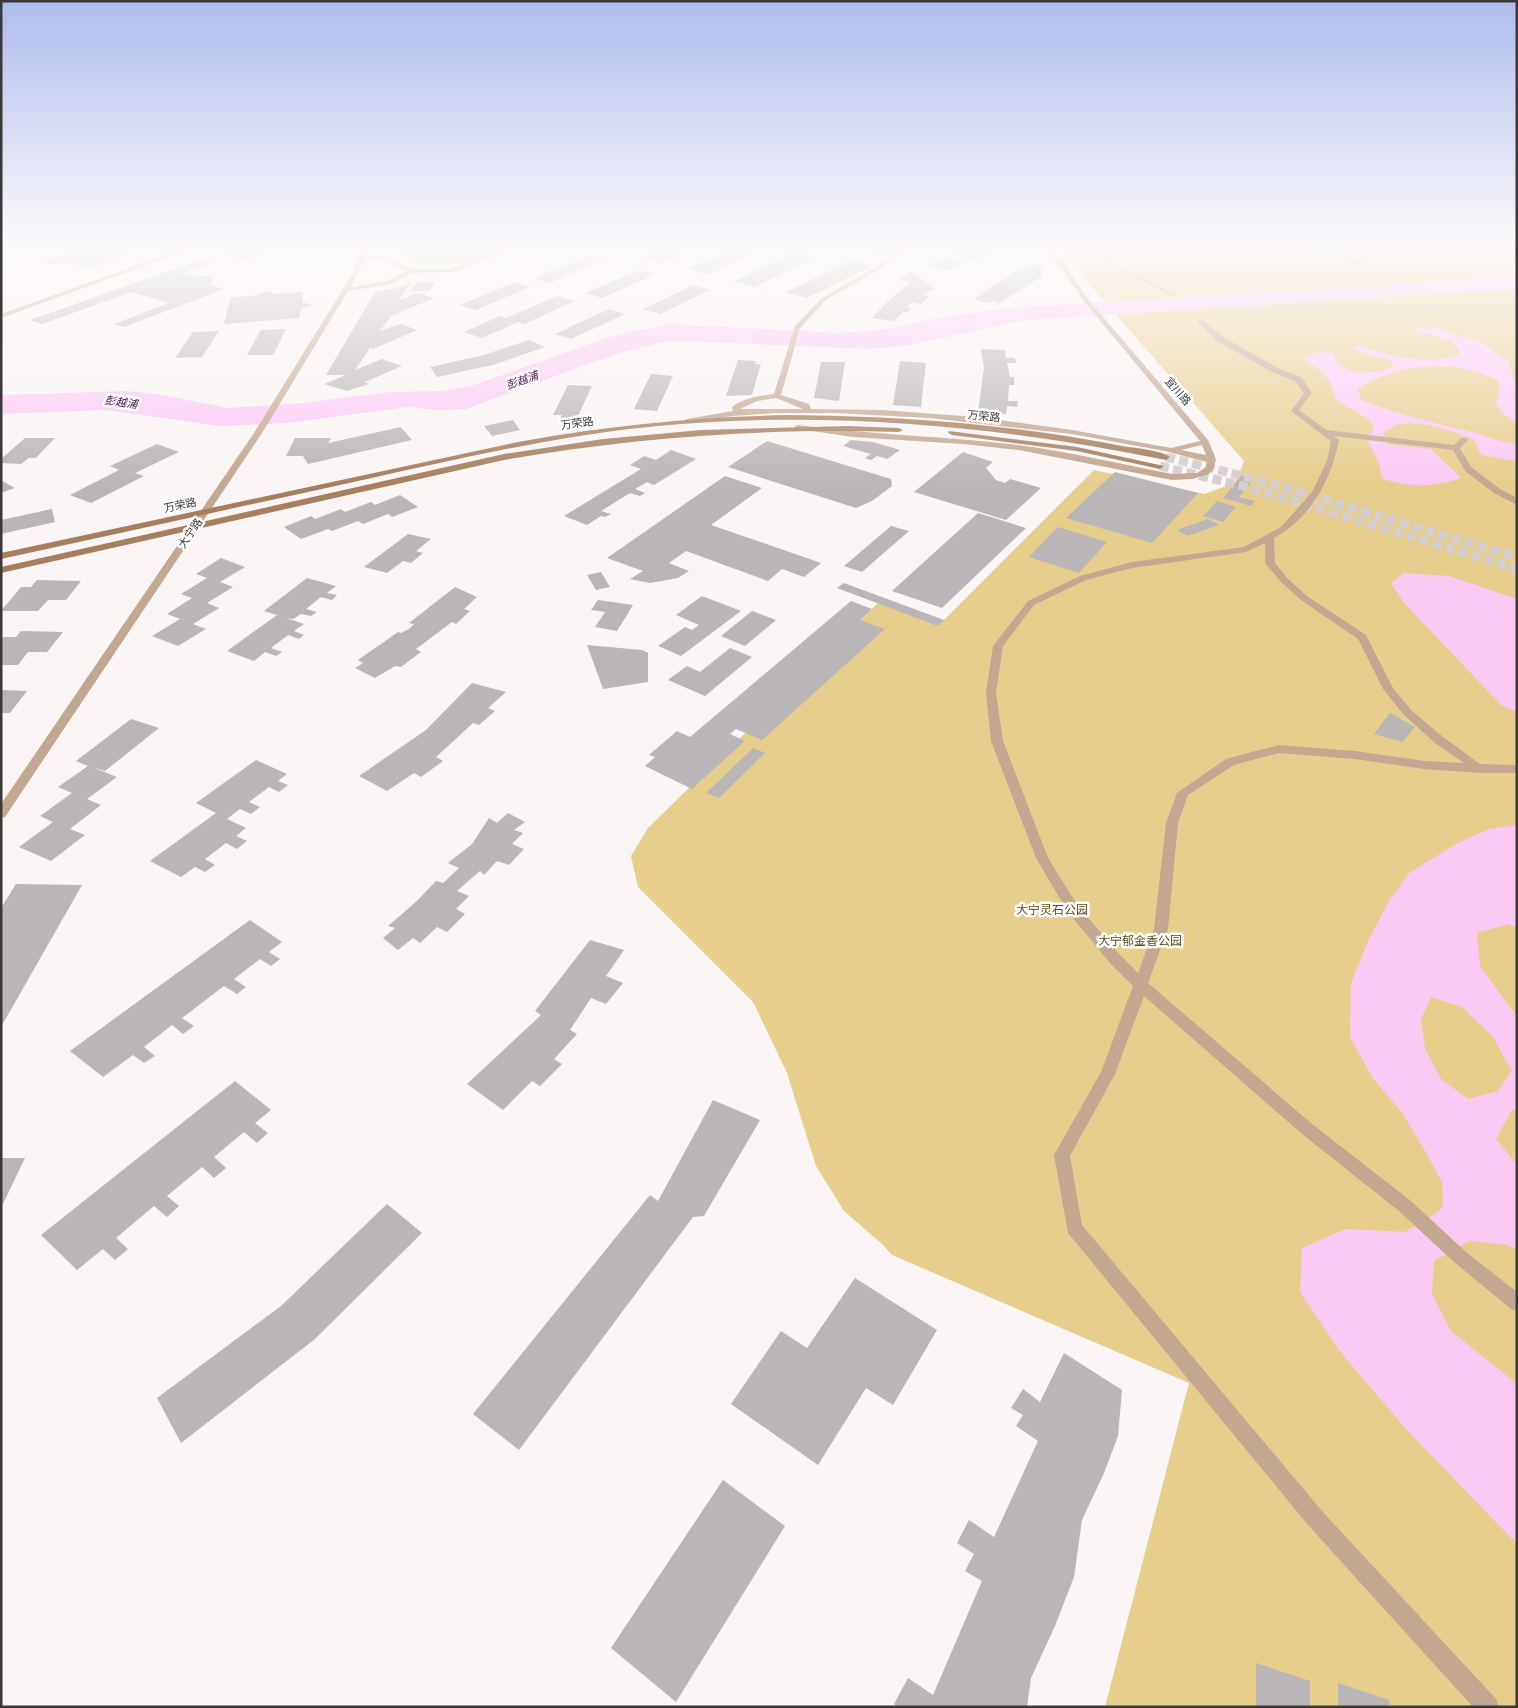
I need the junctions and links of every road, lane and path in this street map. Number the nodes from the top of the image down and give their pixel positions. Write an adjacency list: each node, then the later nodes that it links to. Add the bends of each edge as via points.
1 (324, 326): 19 (street, 大宁路)
2 (798, 326): 5 (street)
3 (1107, 326): 12 (street, 宜川路)
4 (1204, 326): 10 (street, via 1220,339 1299,380 1308,393 1295,411)
5 (778, 396): 6 (street, via 800,402); 7 (street, via 742,404 735,409)
6 (808, 411): 7 (street); 14 (street, via 970,419 1076,432)
7 (740, 412): 8 (street)
8 (687, 421): 15 (main road, 万荣路, via 808,418 930,423 1024,432); 19 (main road, 万荣路, via 576,434 498,448)
9 (798, 427): 16 (street, via 853,435 1019,448 1172,477 1199,476 1211,467); 17 (main road, 万荣路, via 974,435 1077,449); 20 (main road, 万荣路, via 692,431 574,445 504,457)
10 (1324, 432): 13 (street); 21 (street, via 1335,440 1331,461 1316,493 1284,529)
11 (1464, 440): 13 (street)
12 (1205, 442): 14 (street); 16 (street, 宜川路)
13 (1456, 448): 18 (street, via 1468,469)
14 (1171, 450): 16 (street)
15 (1166, 457)
16 (1212, 459)
17 (1160, 466)
18 (1517, 502)
19 (205, 512): 20 (street, 大宁路); 22 (main road, 万荣路)
20 (194, 527): 23 (main road, 万荣路); 26 (street, 大宁路)
21 (1269, 537): 24 (street, via 1270,562 1284,580 1304,598 1362,638 1388,690 1408,713); 27 (street, via 1246,549 1132,565 1083,578 1031,604 998,646 990,692 997,741 1042,858 1073,909)
22 (1, 556)
23 (1, 570)
24 (1480, 769): 25 (street); 27 (street, via 1279,749 1230,762 1183,793 1172,823 1161,929)
25 (1517, 769)
26 (1, 814)
27 (1140, 983): 28 (street, via 1307,1129 1405,1206 1460,1258); 29 (street, via 1108,1074 1062,1155 1074,1228 1316,1518)
28 (1517, 1303)
29 (1488, 1707)

